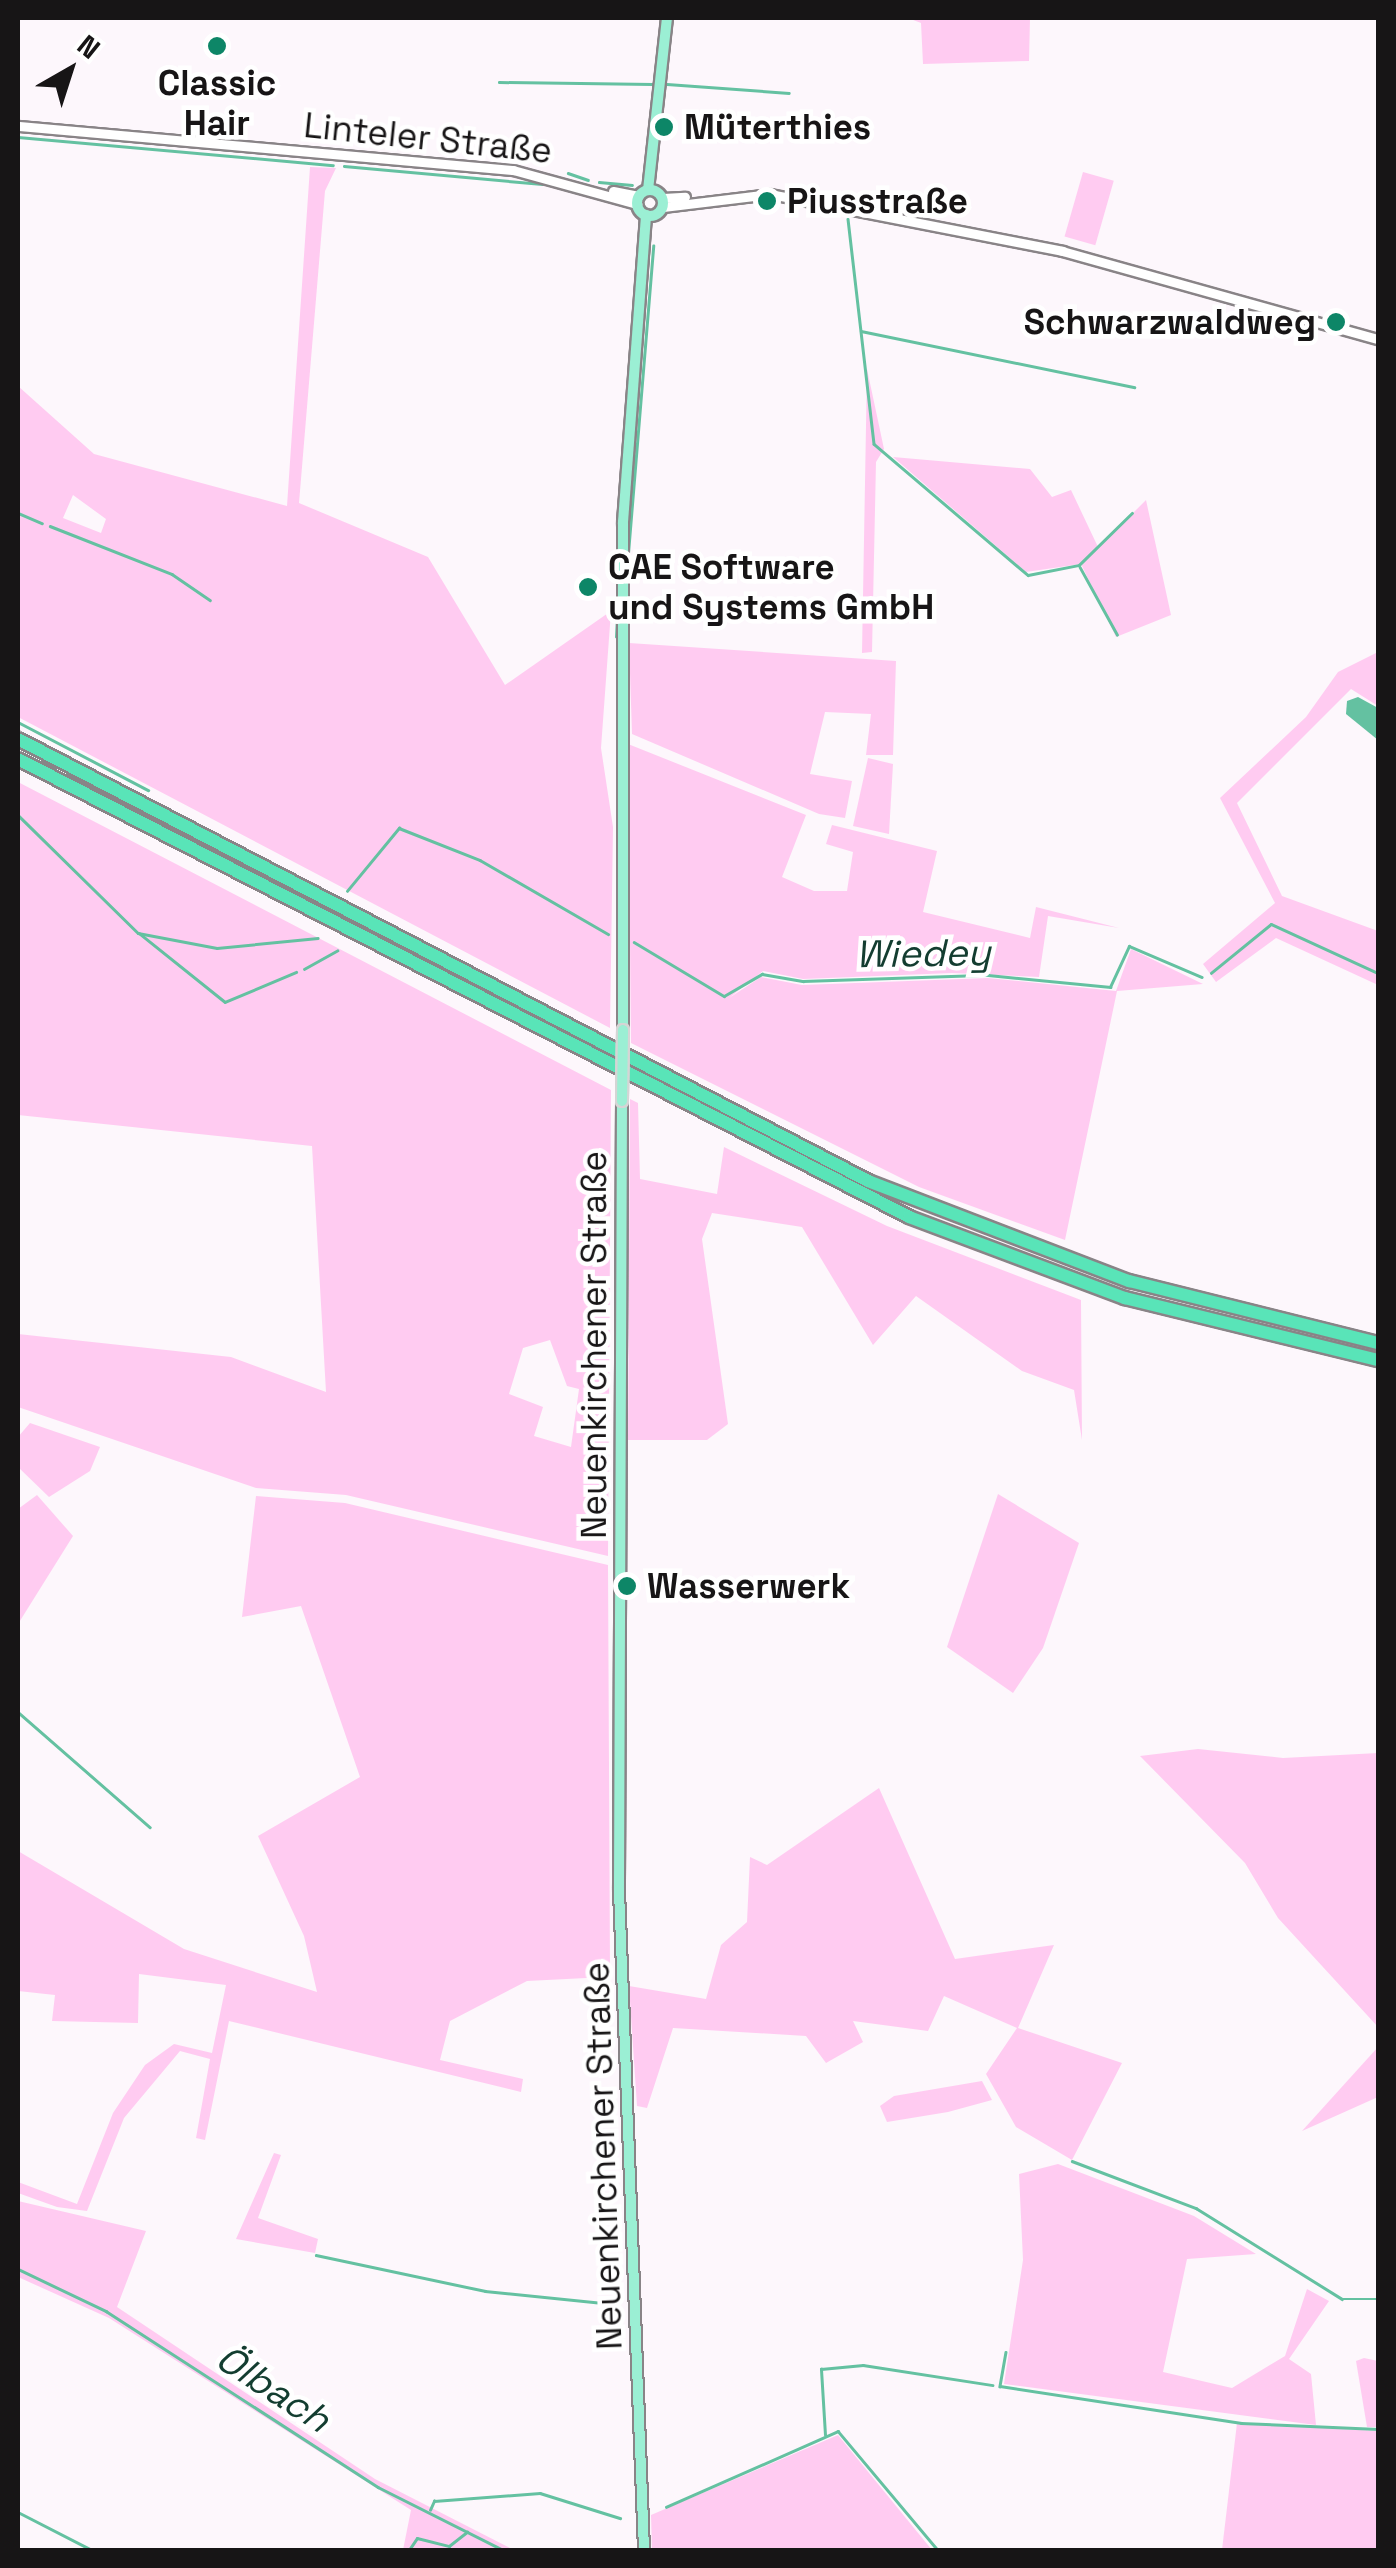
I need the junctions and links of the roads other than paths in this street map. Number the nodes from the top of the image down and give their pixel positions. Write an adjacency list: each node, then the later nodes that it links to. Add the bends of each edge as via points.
1 (666, 18): 3 (main road)
2 (18, 126): 3 (street, Linteler Straße, via 512,170)
3 (651, 197): 4 (main road); 4 (main road); 5 (street, via 757,192 1062,251)
4 (650, 215): 10 (main road, Neuenkirchener Straße, bridge, via 624,522 622,1030 620,1890)
5 (1378, 339)
6 (18, 739): 8 (highway, via 868,1181 1129,1281)
7 (18, 759): 9 (highway, via 909,1217 1125,1298)
8 (1378, 1344)
9 (1378, 1360)
10 (644, 2550)

